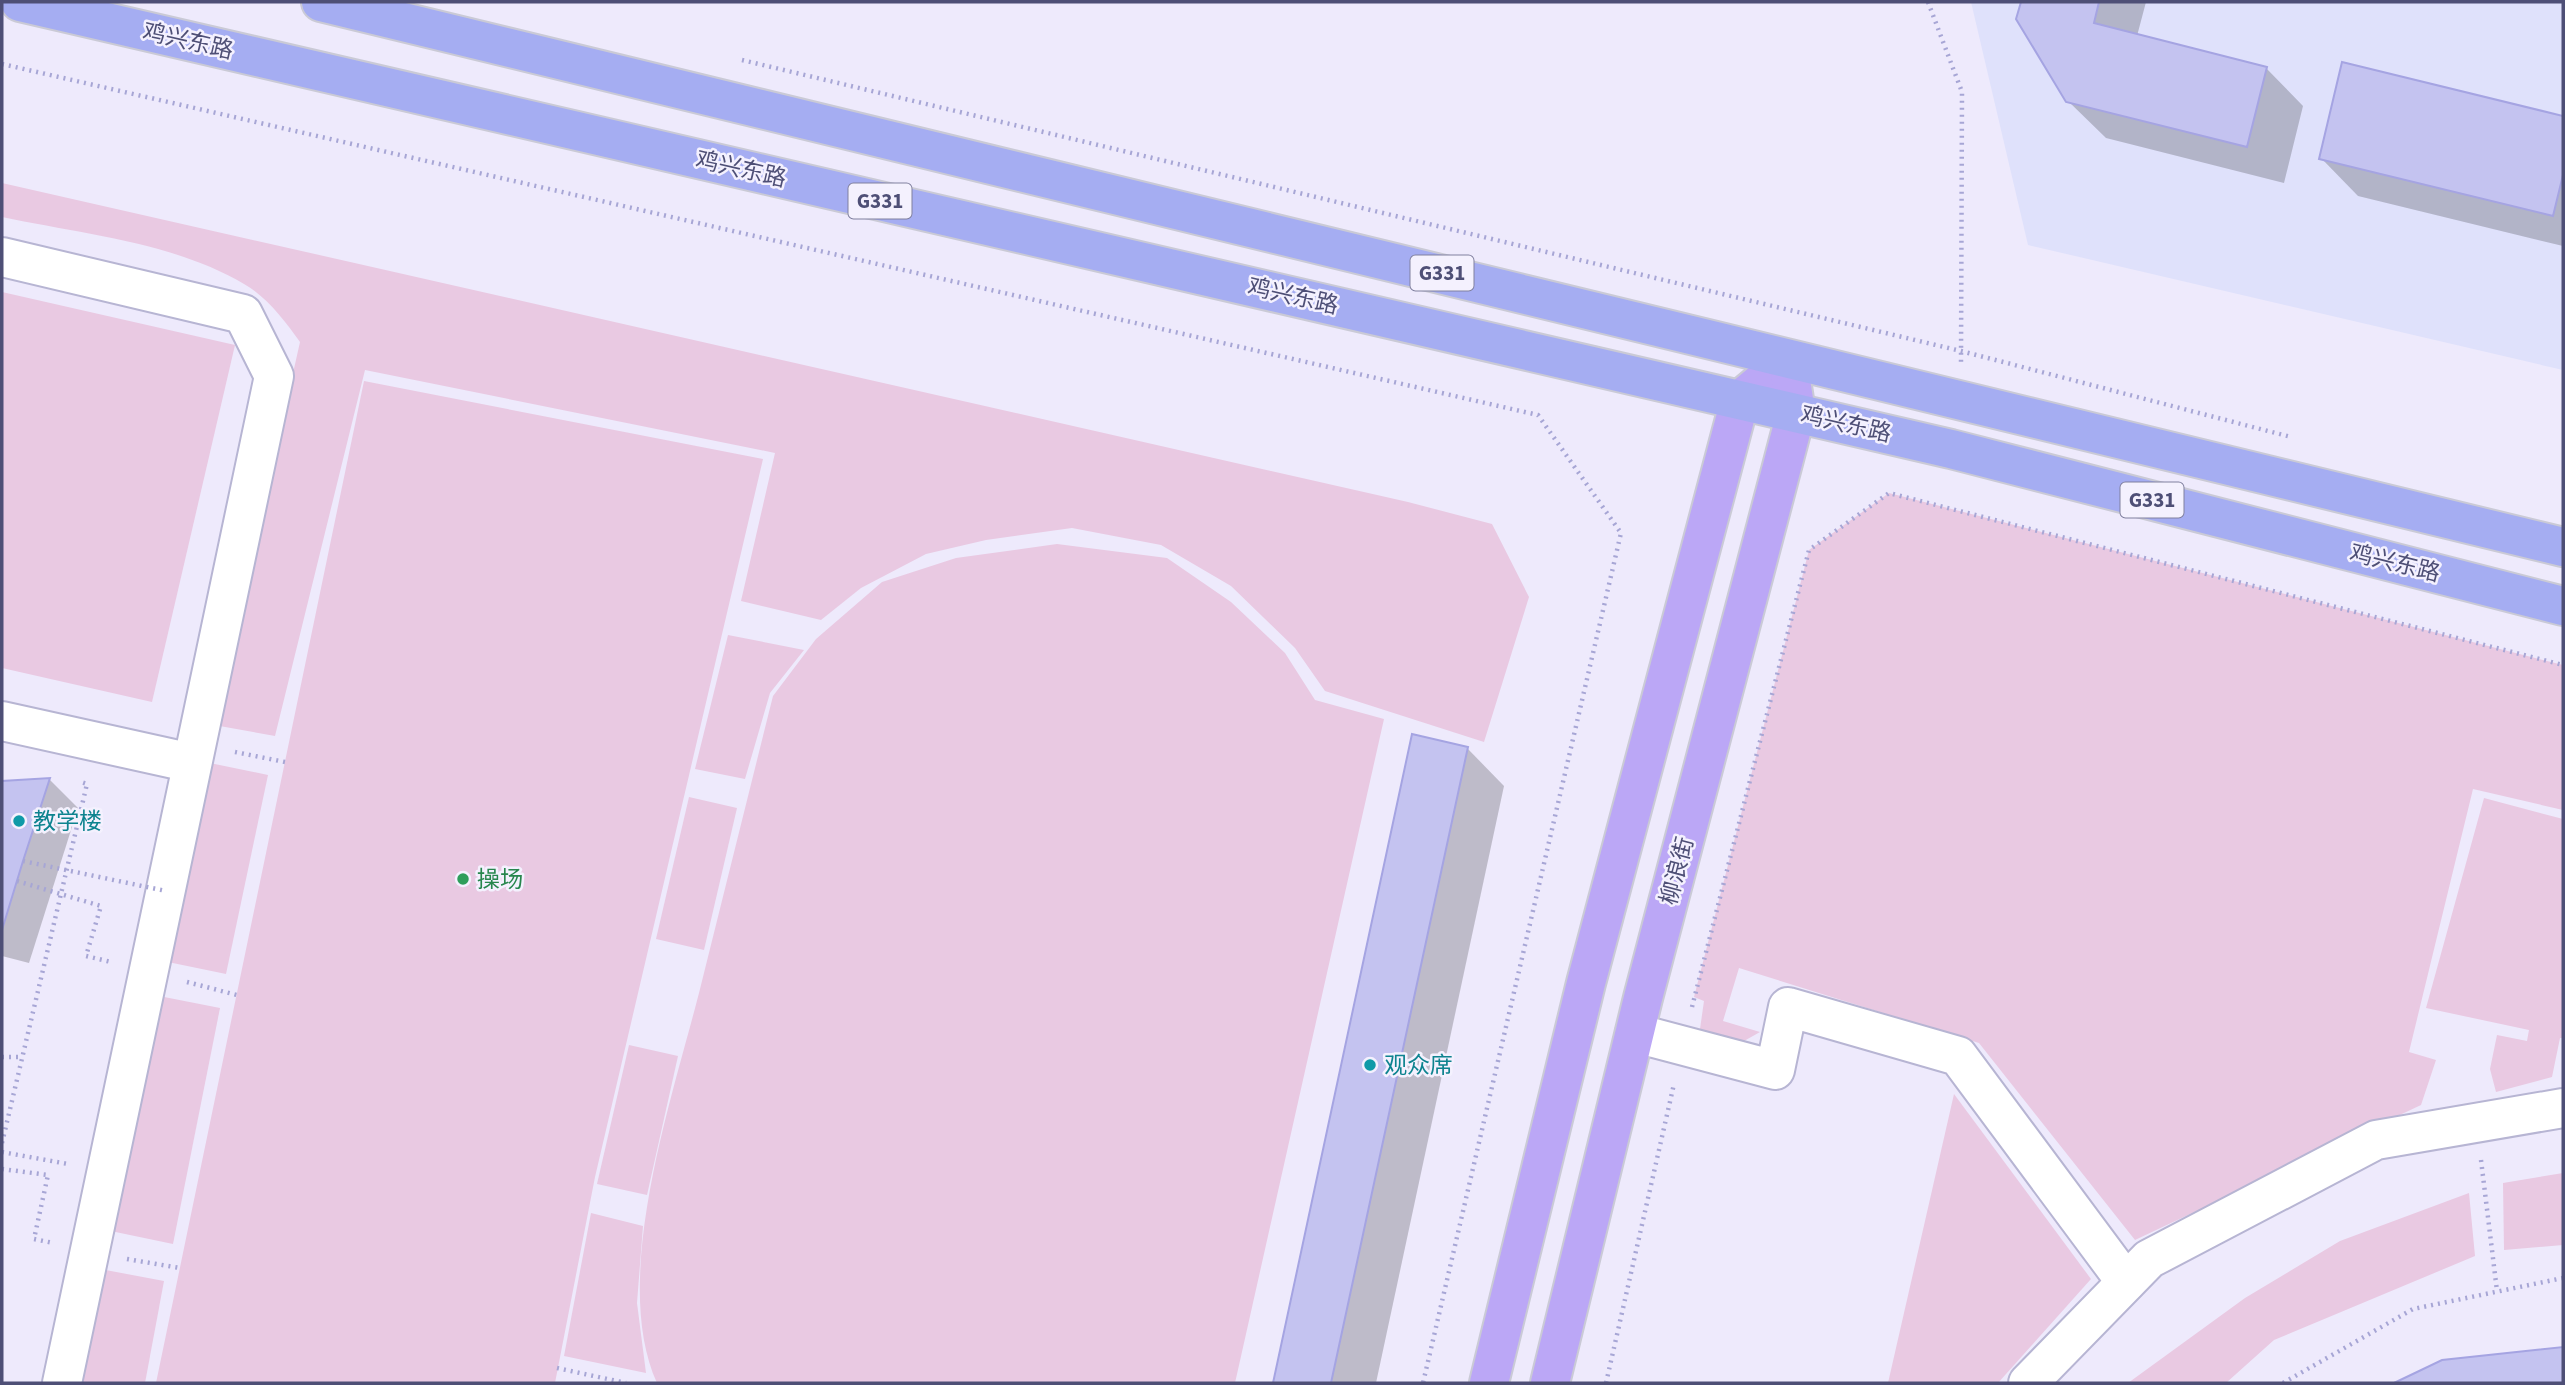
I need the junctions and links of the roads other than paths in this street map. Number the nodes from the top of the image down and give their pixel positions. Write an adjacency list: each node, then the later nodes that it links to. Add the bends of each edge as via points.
1 (20, 2): 5 (highway, 鸡兴东路 / G331)
2 (321, 2): 4 (highway, G331)
3 (2, 257): 10 (street, via 243,314 274,376)
4 (1788, 359): 5 (main road); 6 (main road, 柳浪街); 7 (highway, G331)
5 (1740, 400): 6 (highway, 鸡兴东路 / G331); 15 (main road, via 1586,984)
6 (1796, 413): 8 (highway, 鸡兴东路 / G331); 11 (main road, 柳浪街)
7 (2563, 547)
8 (2563, 606)
9 (2, 721): 10 (street)
10 (195, 754): 14 (street)
11 (1635, 1033): 13 (street, via 1775,1070 1788,1007 1958,1056); 16 (main road, 柳浪街)
12 (2563, 1108): 13 (street, via 2376,1140 2149,1259)
13 (2126, 1282): 17 (street)
14 (62, 1383)
15 (1489, 1383)
16 (1550, 1383)
17 (2028, 1383)

